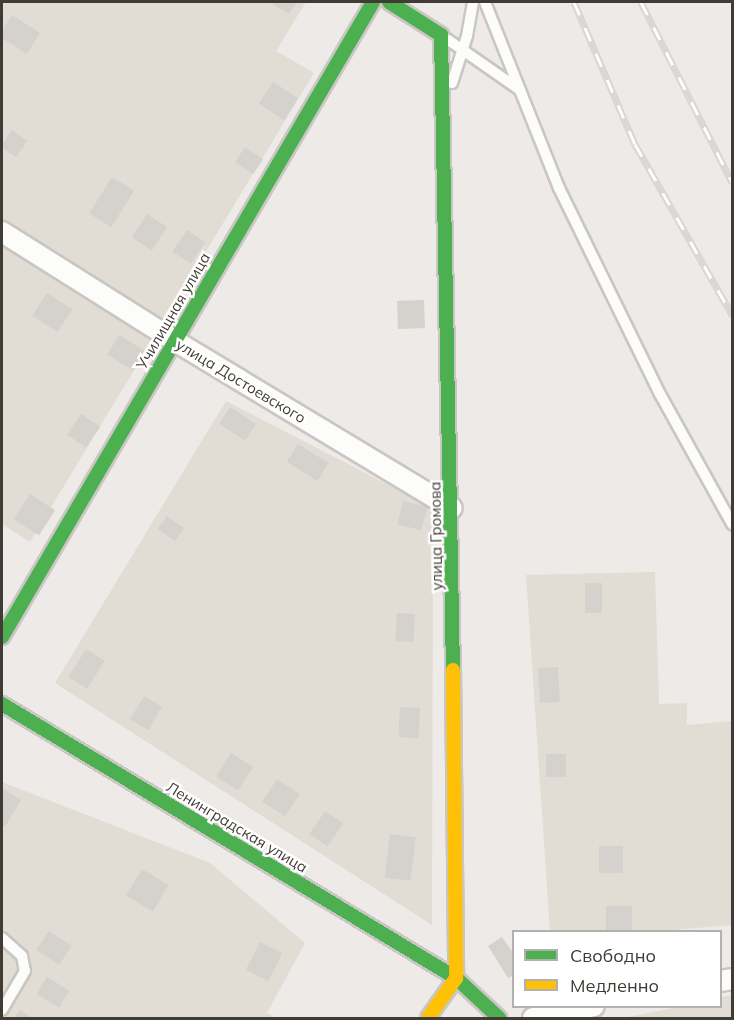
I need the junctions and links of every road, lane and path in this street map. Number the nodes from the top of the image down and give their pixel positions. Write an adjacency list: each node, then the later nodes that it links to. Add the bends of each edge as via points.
1 (373, 2): 10 (street, Училищная улица)
2 (389, 2): 5 (street)
3 (473, 2): 6 (lane)
4 (485, 2): 7 (lane)
5 (441, 35): 6 (lane); 8 (street, улица Громова)
6 (463, 50): 7 (lane); 8 (lane)
7 (520, 90): 12 (lane, via 559,188 655,384)
8 (442, 112): 11 (street, улица Громова)
9 (2, 232): 10 (street, улица Достоевского)
10 (175, 341): 11 (street, улица Достоевского); 13 (street, Училищная улица)
11 (452, 508): 16 (street, улица Громова)
12 (732, 524)
13 (2, 637)
14 (2, 704): 16 (street, Ленинградская улица)
15 (2, 938): 18 (lane, via 22,956 25,971)
16 (456, 978): 19 (street); 20 (street)
17 (584, 1008): 21 (street)
18 (2, 1010)
19 (428, 1018)
20 (499, 1018)
21 (533, 1018)

